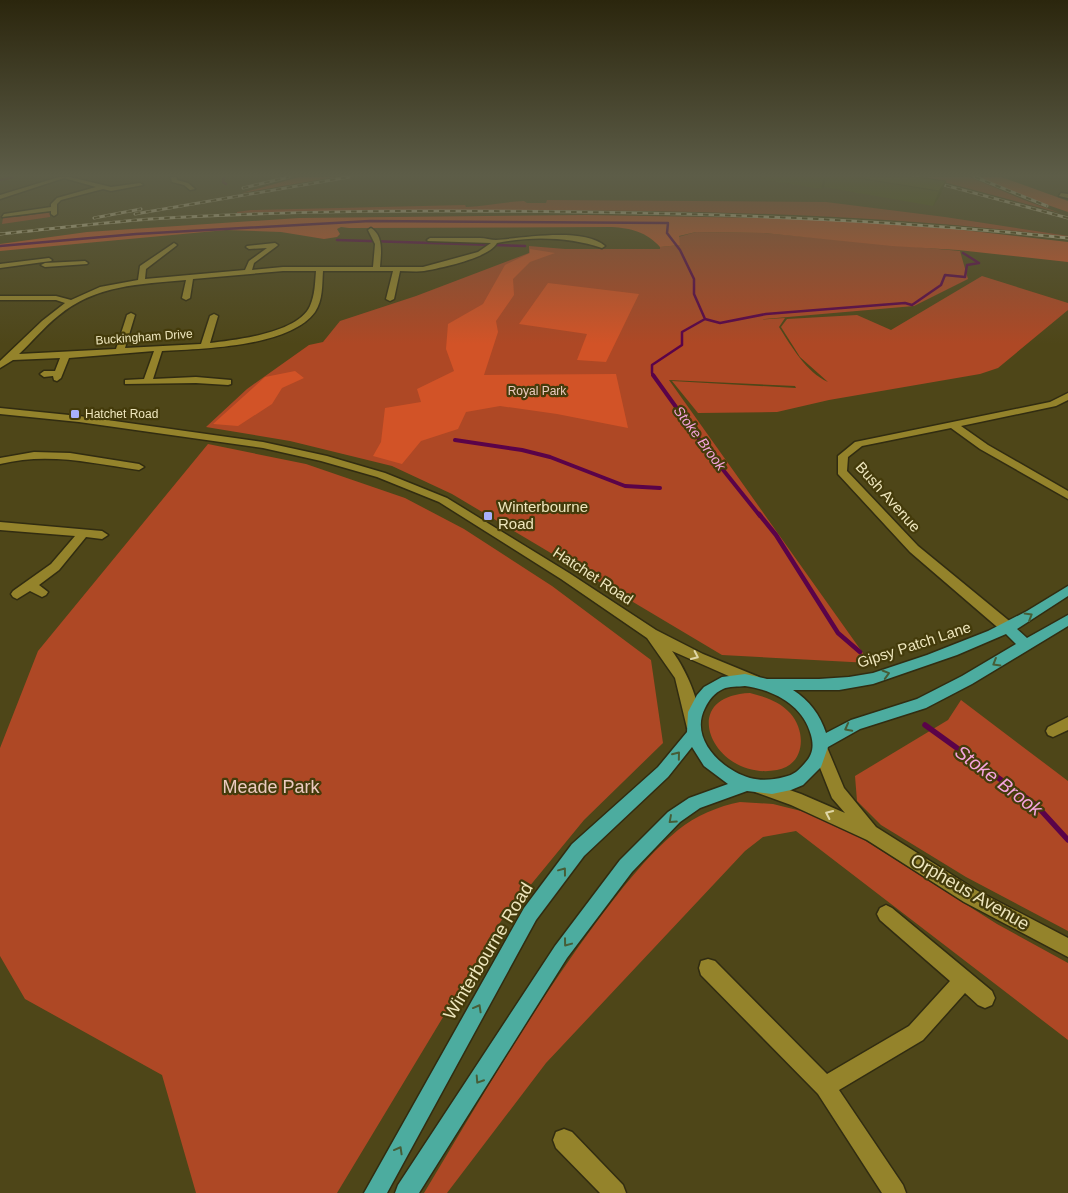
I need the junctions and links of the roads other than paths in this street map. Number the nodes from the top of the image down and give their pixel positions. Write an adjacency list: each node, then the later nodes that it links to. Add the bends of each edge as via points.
1 (372, 233): 5 (street)
2 (430, 240): 3 (street)
3 (495, 242): 4 (street, via 522,238 575,238); 13 (street, via 487,250 453,262 430,268)
4 (600, 242)
5 (378, 244): 6 (street); 12 (street)
6 (367, 245)
7 (159, 247): 16 (street, via 172,247 143,268)
8 (249, 247): 14 (street, via 275,243 251,262)
9 (85, 262): 10 (street)
10 (0, 266)
11 (320, 269): 12 (street); 14 (street); 23 (street, Buckingham Drive, via 314,308 280,335)
12 (376, 269): 13 (street)
13 (397, 270): 19 (street)
14 (248, 271): 15 (street)
15 (190, 277): 16 (street); 18 (street)
16 (141, 281): 20 (street, via 107,287)
17 (0, 298): 20 (street, via 56,298)
18 (186, 298)
19 (390, 299)
20 (70, 302): 27 (street, via 44,323)
21 (131, 315): 25 (street)
22 (214, 316): 23 (street, via 215,327)
23 (205, 345): 24 (street, Buckingham Drive)
24 (159, 348): 25 (street, Buckingham Drive); 30 (street)
25 (120, 351): 26 (street, Buckingham Drive)
26 (65, 356): 27 (street, Buckingham Drive); 29 (street, via 58,375)
27 (12, 358): 28 (street)
28 (0, 365)
29 (44, 374)
30 (148, 381): 31 (street); 32 (street)
31 (128, 382)
32 (228, 382)
33 (1068, 396): 35 (street, Bush Avenue, via 1053,404)
34 (0, 411): 52 (street, Hatchet Road, via 263,445 380,475 443,500)
35 (955, 426): 40 (street, via 984,447); 51 (street, Bush Avenue, via 859,444 843,456 842,472 914,549)
36 (0, 461): 37 (street, via 41,455)
37 (108, 462): 38 (street); 39 (street)
38 (139, 466)
39 (100, 471)
40 (1068, 496)
41 (0, 526): 42 (street)
42 (83, 534): 43 (street); 44 (street, via 55,567)
43 (102, 535)
44 (30, 585): 46 (street); 47 (street)
45 (1068, 590): 49 (main road, Gipsy Patch Lane)
46 (42, 592)
47 (17, 594)
48 (1068, 597): 49 (main road, Gipsy Patch Lane)
49 (1051, 603): 51 (main road, Gipsy Patch Lane, one-way to 49)
50 (1068, 620): 53 (main road)
51 (1008, 628): 53 (main road); 54 (main road, Gipsy Patch Lane, one-way to 51, via 849,683 958,650)
52 (651, 634): 54 (street, Hatchet Road, one-way to 54, via 698,658); 56 (street, Hatchet Road, via 680,672 688,691)
53 (1025, 646): 58 (main road, one-way to 58, via 921,704 856,724)
54 (763, 683): 56 (main road, via 745,680 724,682 707,691 694,710); 58 (main road, via 795,699 812,719)
55 (1068, 723): 57 (street)
56 (693, 730): 59 (main road, via 700,750 721,772); 68 (main road, Winterbourne Road, one-way to 56, via 530,914 578,850 664,772)
57 (1053, 731)
58 (820, 747): 59 (main road, via 816,761 805,776 792,783 772,787); 60 (street, Orpheus Avenue, via 838,792)
59 (753, 786): 60 (street, Orpheus Avenue, one-way to 59, via 795,799); 69 (main road, one-way to 69, via 696,803 681,812 626,866 560,952)
60 (873, 834): 62 (street, Orpheus Avenue, via 970,896)
61 (886, 914): 64 (street)
62 (1068, 948)
63 (708, 968): 66 (street)
64 (964, 980): 65 (street); 66 (street, via 916,1033)
65 (985, 998)
66 (825, 1087): 71 (street)
67 (564, 1140): 70 (street)
68 (375, 1193)
69 (406, 1193)
70 (615, 1193)
71 (895, 1193)

